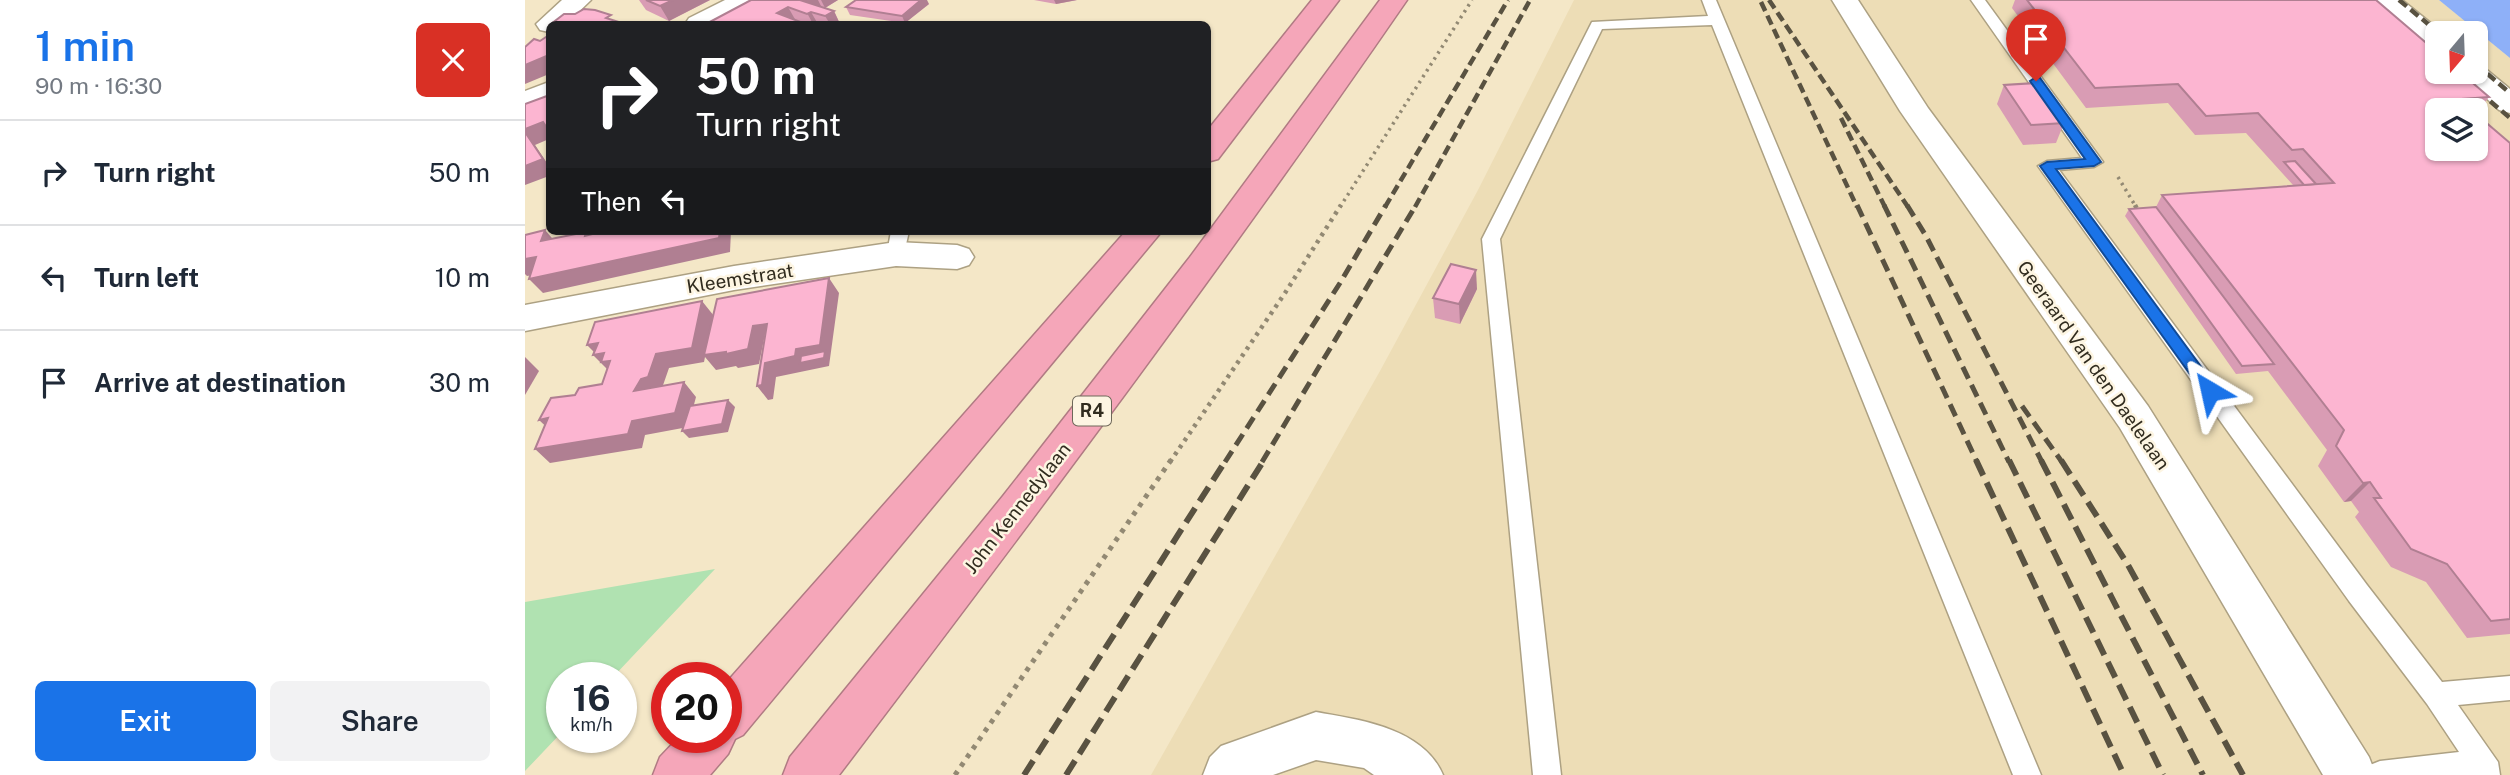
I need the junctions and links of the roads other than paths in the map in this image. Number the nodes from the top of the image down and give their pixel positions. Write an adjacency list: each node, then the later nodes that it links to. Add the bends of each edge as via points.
1 (578, 0): 9 (street)
2 (746, 0): 10 (street)
3 (1326, 0): 16 (highway)
4 (1394, 0): 27 (highway, John Kennedylaan / R4, via 1194,276)
5 (1845, 0): 32 (street, Geeraard Van den Daelelaan, via 1915,111 2134,417)
6 (1978, 0): 22 (lane, via 2094,162 2047,166)
7 (2386, 0): 11 (street)
8 (1713, 10): 30 (lane, via 1597,25 1491,239); 31 (lane)
9 (554, 21)
10 (705, 21)
11 (2425, 32)
12 (2486, 84): 15 (street)
13 (546, 92): 14 (street)
14 (525, 102)
15 (2510, 104)
16 (1211, 147)
17 (1143, 235): 23 (highway)
18 (898, 243): 19 (street, Kleemstraat); 20 (street, Kleemstraat)
19 (957, 257)
20 (525, 318)
21 (2510, 688): 22 (lane)
22 (2436, 695): 25 (lane)
23 (742, 700)
24 (697, 753): 26 (highway)
25 (2486, 769): 33 (lane)
26 (678, 775)
27 (809, 775)
28 (1229, 775): 29 (street, via 1239,763 1316,736 1374,746)
29 (1418, 775)
30 (1547, 775)
31 (2027, 775)
32 (2351, 775)
33 (2380, 775)

